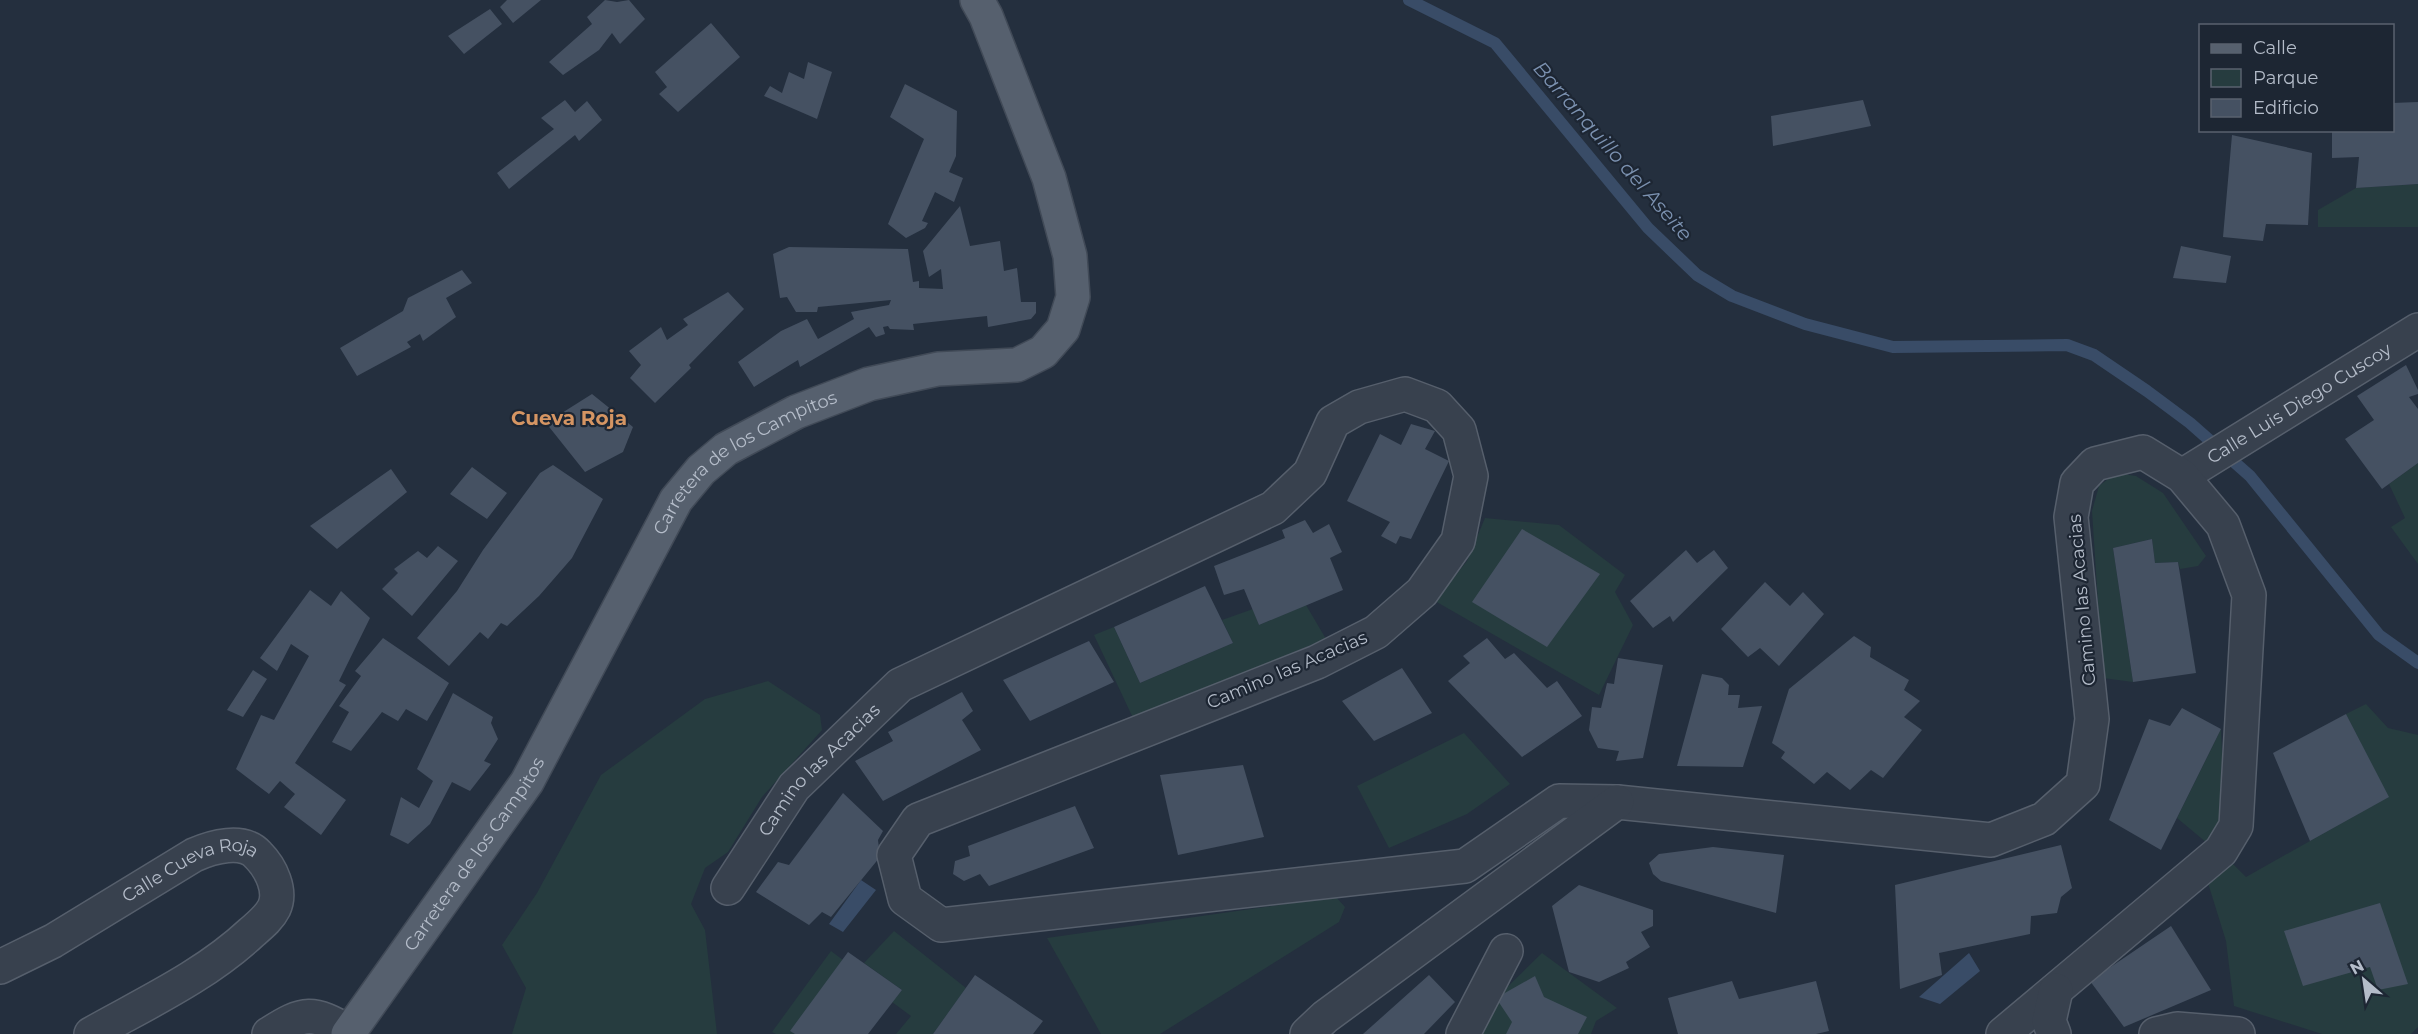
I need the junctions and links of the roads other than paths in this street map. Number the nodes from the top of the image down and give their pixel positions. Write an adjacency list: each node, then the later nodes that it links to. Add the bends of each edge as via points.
1 (977, 0): 9 (main road, Carretera de los Campitos, via 1049,178 1071,256 1072,297 1064,330 1043,352 1017,365 938,369 869,384 796,412 726,449 701,470 676,500 527,782)
2 (2418, 330): 3 (street, Calle Luis Diego Cuscoy)
3 (2182, 476): 4 (street, Camino las Acacias, via 2143,452 2095,464 2077,483 2071,517 2092,719 2083,784 2044,819 1991,840); 8 (street, Camino las Acacias, via 2223,525 2249,595 2236,826 2221,851)
4 (1617, 802): 5 (street, Camino las Acacias, via 1559,801 1465,866 942,925 905,899 894,855 918,820 1317,662 1376,632 1422,592 1458,541 1471,476 1459,430 1437,406 1405,394 1359,407 1333,422 1310,472 1273,508 900,685 794,787); 12 (street, via 1324,1017)
5 (728, 888)
6 (1506, 951): 13 (street)
7 (0, 967): 10 (street, Calle Cueva Roja, via 53,941 194,855 210,848 241,846 254,850 267,864 276,888 275,906 268,918 235,948 192,978)
8 (2056, 990): 14 (street, Camino las Acacias); 15 (street, via 2049,1021)
9 (348, 1033): 11 (street, via 315,1016 292,1019)
10 (91, 1034)
11 (268, 1034)
12 (1307, 1034)
13 (1463, 1034)
14 (2003, 1034)
15 (2054, 1034)
16 (2156, 1034): 17 (street, via 2177,1029)
17 (2238, 1034)

